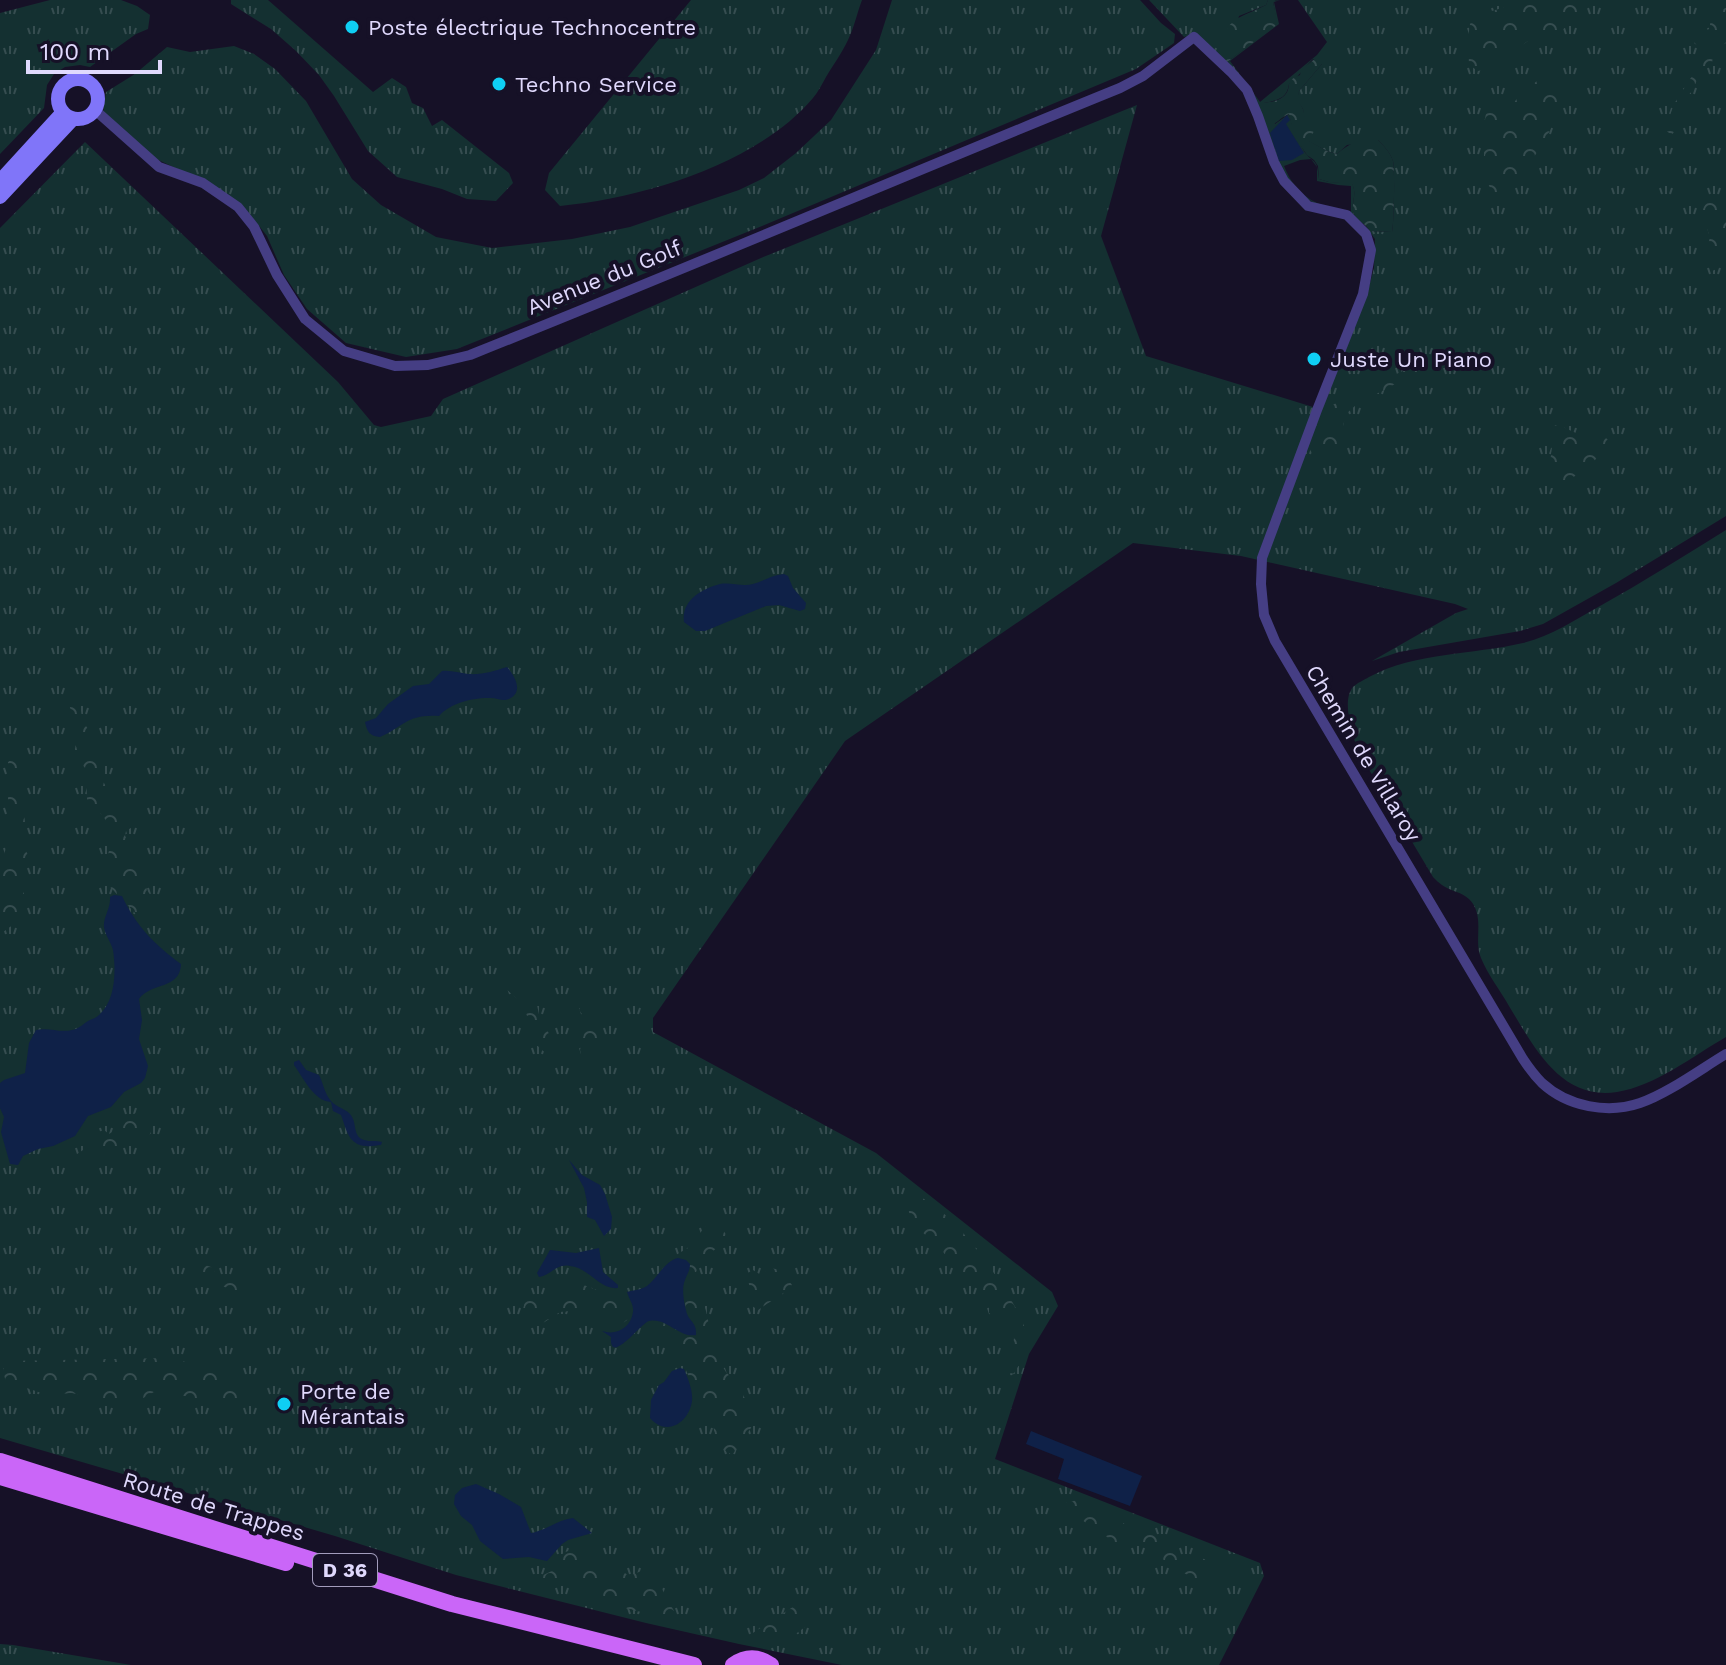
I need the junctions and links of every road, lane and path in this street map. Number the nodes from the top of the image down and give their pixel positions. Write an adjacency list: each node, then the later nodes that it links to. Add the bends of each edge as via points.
1 (95, 110): 2 (street, Avenue du Golf, via 82,119); 2 (street, Avenue du Golf, via 96,91 86,81 72,80 58,100); 5 (street, Avenue du Golf, via 159,167 203,183 238,207 305,319 344,351 395,366 470,355 820,212 1120,88 1194,37 1247,90 1284,181 1308,206 1347,215)
2 (68, 116): 3 (street, Avenue du Golf); 4 (street, Avenue du Golf)
3 (0, 181)
4 (0, 197)
5 (1361, 228): 6 (street, Chemin de Villaroy, via 1371,250 1363,294 1262,558 1264,615 1275,641 1542,1084 1591,1107 1630,1106)
6 (1726, 1054)
7 (0, 1461): 11 (main road, Route de Trappes / D 36, via 452,1604)
8 (0, 1477): 10 (main road, Route de Trappes / D 36, via 449,1612)
9 (732, 1664): 12 (main road, via 753,1658)
10 (653, 1665)
11 (694, 1665)
12 (771, 1665)

